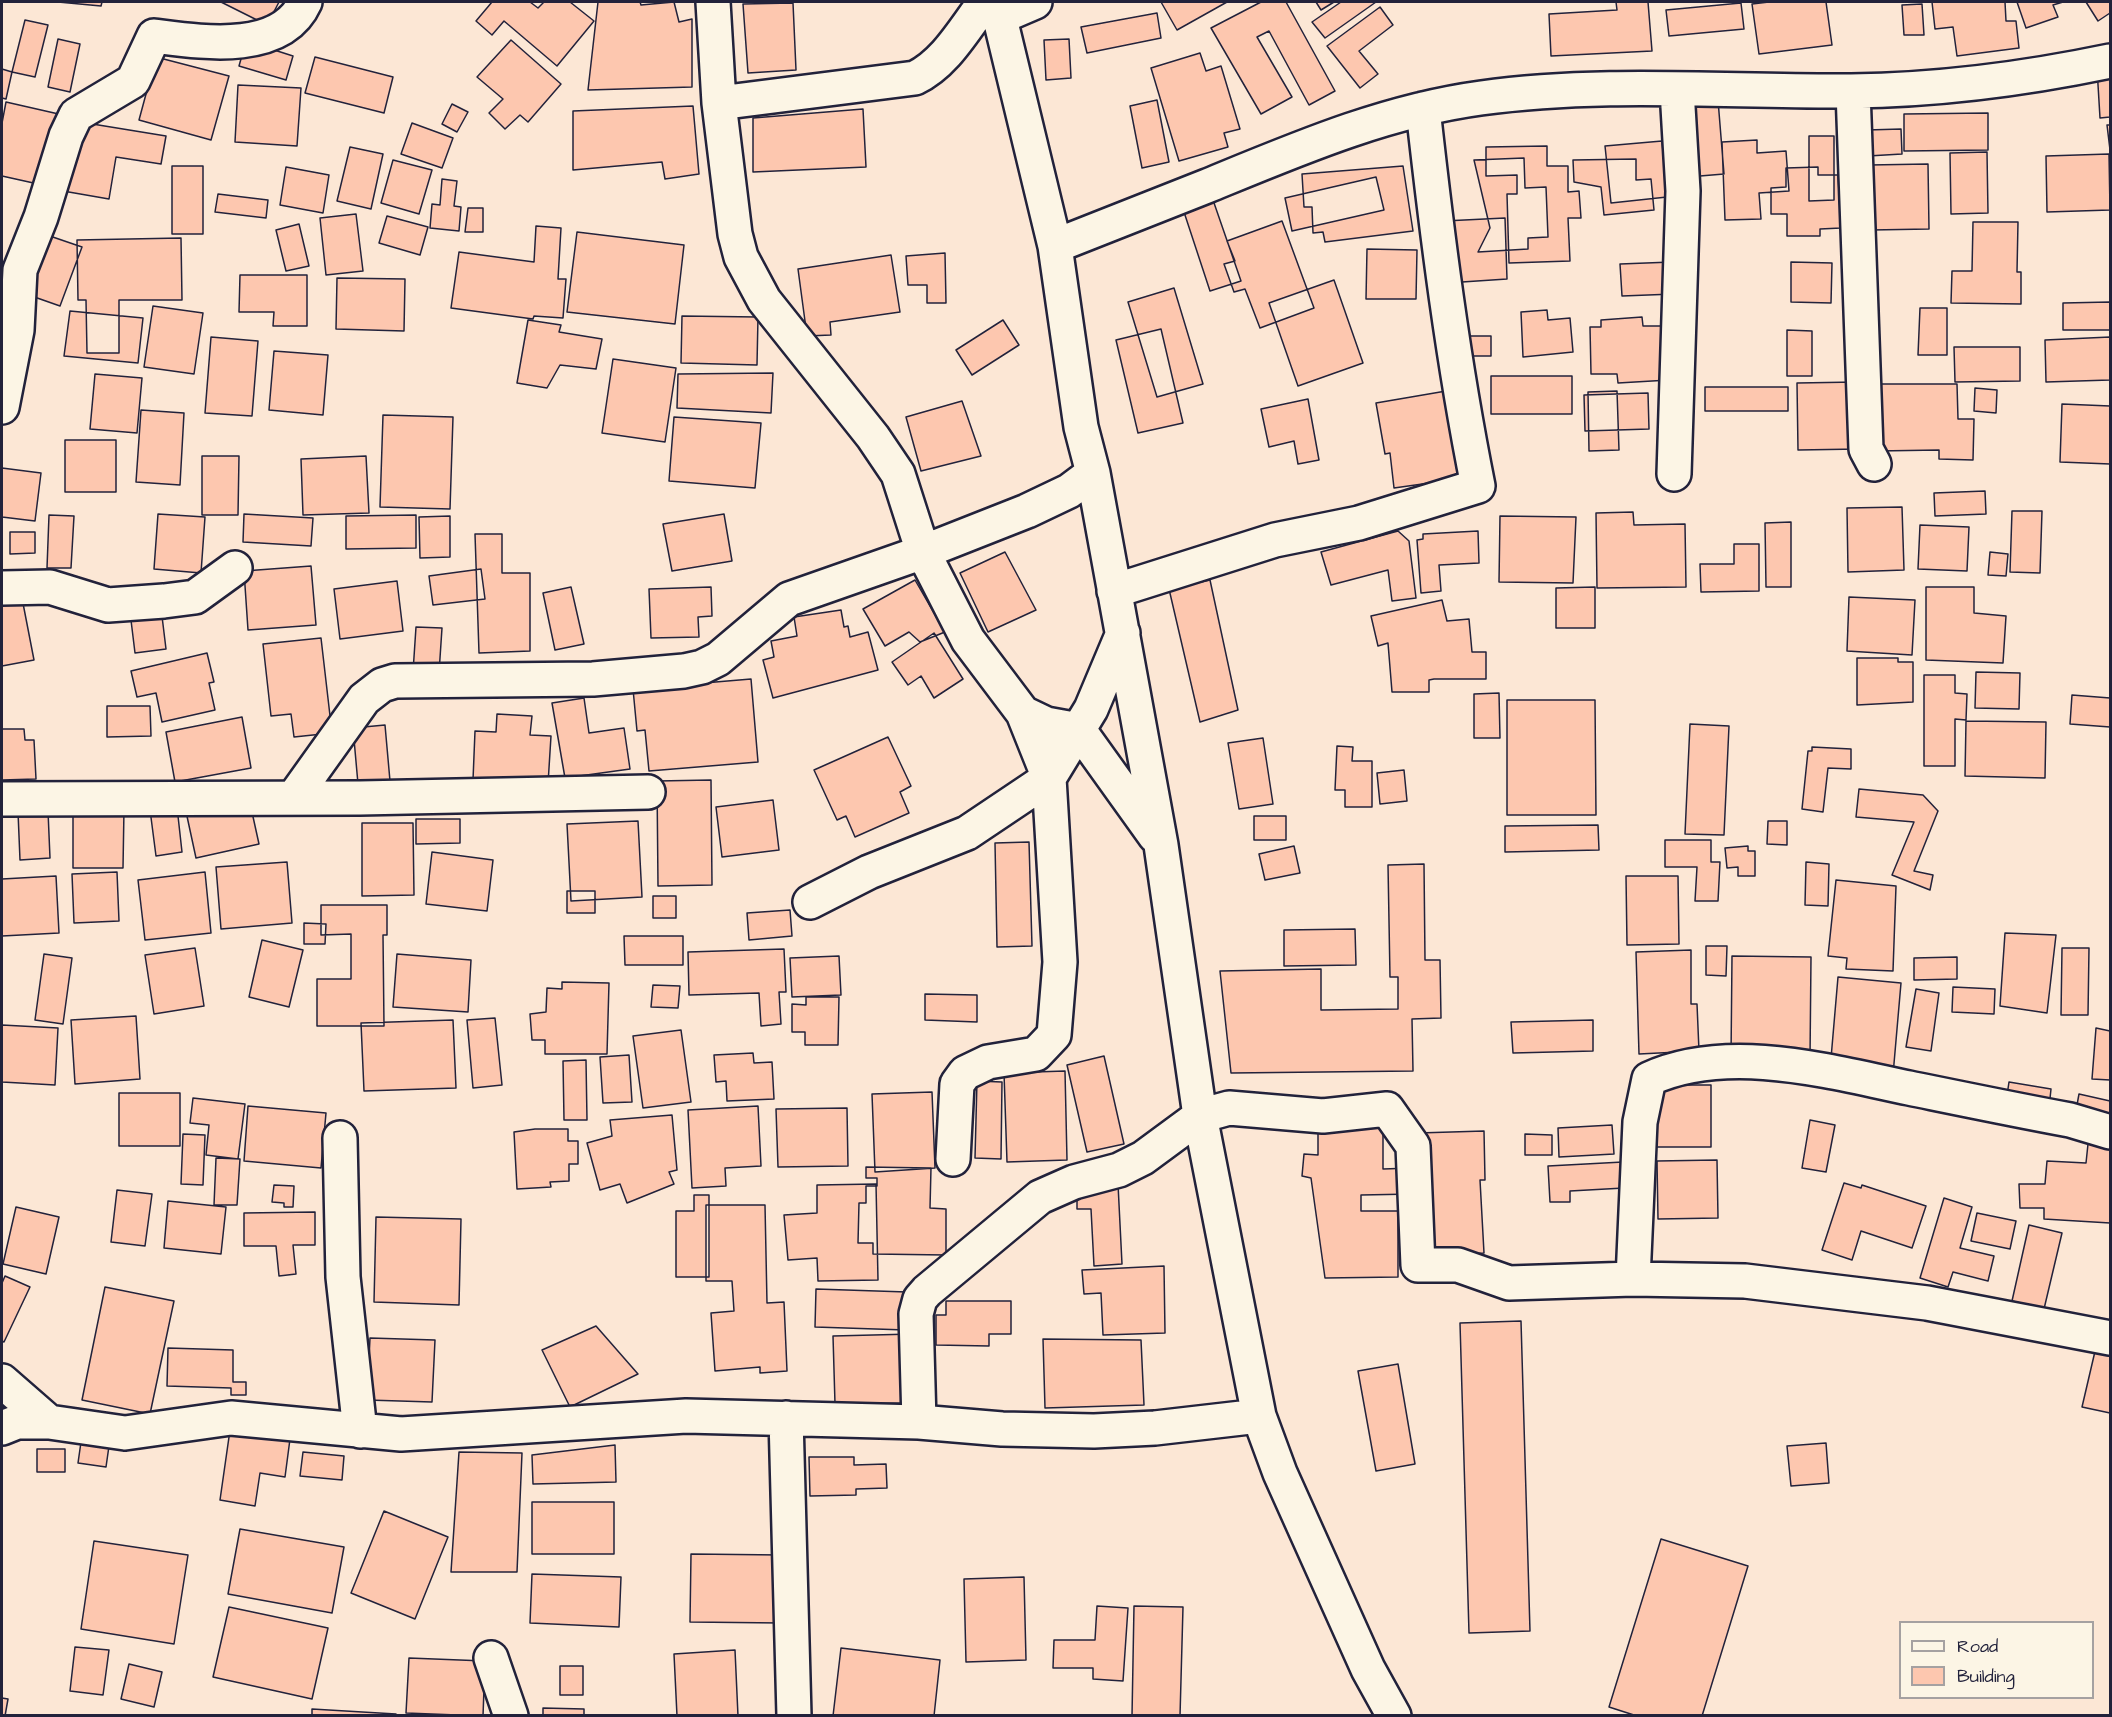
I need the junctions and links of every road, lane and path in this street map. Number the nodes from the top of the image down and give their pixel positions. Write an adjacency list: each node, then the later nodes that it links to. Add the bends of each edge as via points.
1 (304, 2): 11 (street, via 295,19 273,35 211,43 154,36 133,81 76,115 21,270 17,330)
2 (713, 2): 8 (street)
3 (1035, 2): 4 (street)
4 (994, 7): 8 (street, via 930,71 915,78); 10 (street)
5 (2110, 61): 7 (street, via 2000,82)
6 (1677, 90): 7 (street); 9 (street, via 1553,90); 14 (street, via 1683,191)
7 (1853, 91): 12 (street, via 1866,449)
8 (718, 103): 15 (street, via 741,257 764,300 898,474)
9 (1423, 109): 10 (street, via 1294,149); 18 (street, via 1442,271 1478,486 1359,523 1275,540)
10 (1055, 246): 13 (street, via 1081,427)
11 (2, 407)
12 (1874, 464)
13 (1094, 473): 15 (street, via 1057,497); 18 (street)
14 (1674, 474)
15 (923, 552): 20 (street, via 968,640); 24 (street, via 789,599 718,659 684,671 593,679 395,681 382,685 364,699)
16 (236, 568): 17 (street, via 195,597 164,601 108,605 50,587)
17 (2, 588)
18 (1114, 591): 19 (street)
19 (1123, 633): 21 (street); 26 (street)
20 (1023, 713): 21 (street, via 1046,724); 22 (street)
21 (1079, 730): 22 (street); 26 (street)
22 (1049, 778): 27 (street, via 967,833 869,872); 31 (street, via 1060,963 1054,1035 1036,1054 988,1062 965,1073 957,1084)
23 (648, 792): 24 (street)
24 (294, 797): 25 (street)
25 (2, 799)
26 (1161, 845): 28 (street)
27 (810, 902)
28 (1200, 1116): 32 (street, via 1229,1108 1323,1116 1387,1109 1413,1146 1418,1265 1458,1265 1509,1282); 35 (street); 38 (street, via 1143,1158 1040,1197 927,1291 916,1314)
29 (2110, 1132): 32 (street, via 2070,1120 1795,1065 1699,1063 1672,1069 1649,1080 1640,1122)
30 (340, 1138): 40 (street, via 343,1277)
31 (953, 1159)
32 (1633, 1279): 33 (street, via 1745,1281 1915,1301)
33 (2110, 1338)
34 (2, 1381): 37 (street)
35 (1259, 1416): 38 (street, via 1094,1431); 44 (street, via 1280,1473 1368,1669)
36 (786, 1418): 38 (street); 40 (street, via 686,1416 401,1434); 43 (street)
37 (49, 1422): 39 (street, via 17,1422); 40 (street, via 125,1433 231,1418)
38 (919, 1422)
39 (2, 1428)
40 (360, 1431)
41 (491, 1658): 42 (street)
42 (511, 1716)
43 (794, 1716)
44 (1394, 1716)

